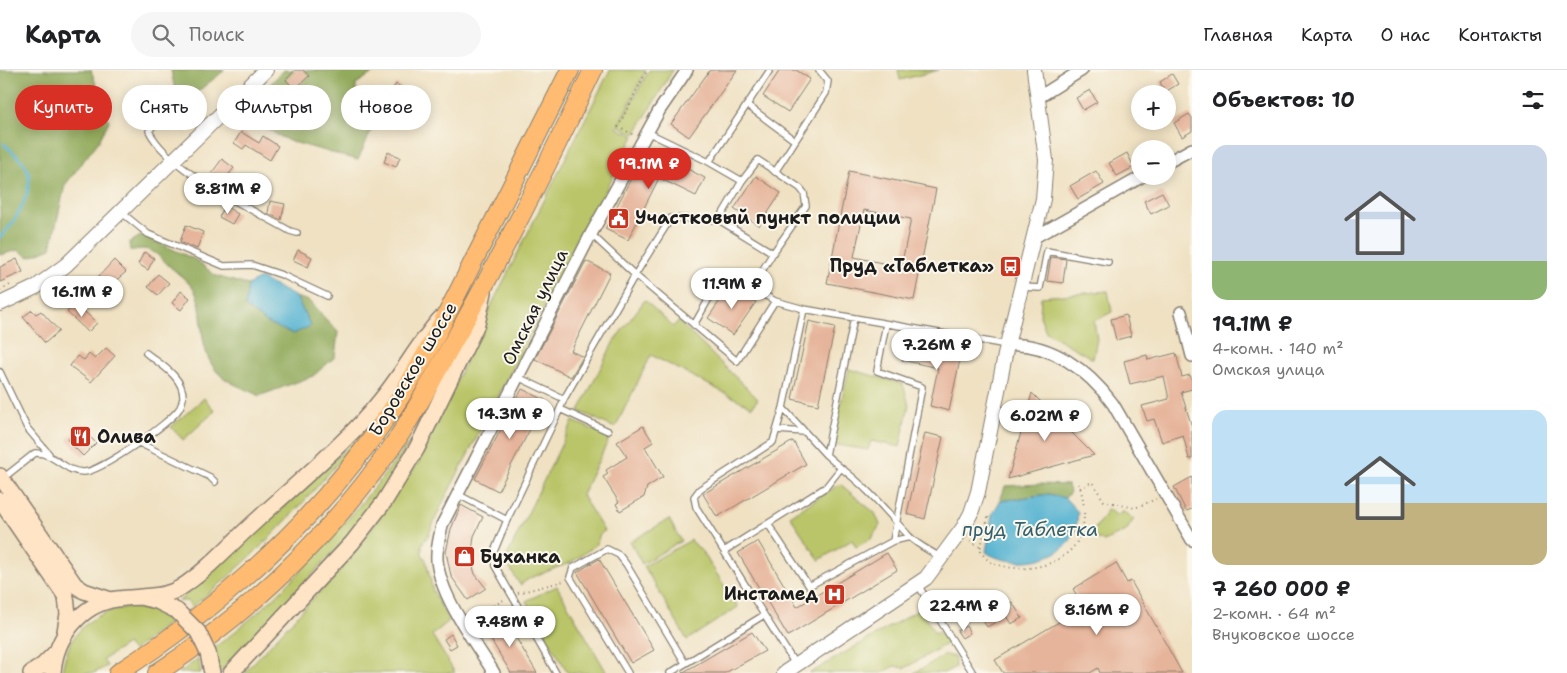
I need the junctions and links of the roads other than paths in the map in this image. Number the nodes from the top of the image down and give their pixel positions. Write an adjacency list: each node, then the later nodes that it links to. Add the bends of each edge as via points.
1 (266, 70): 16 (street)
2 (570, 70): 35 (main road, Боровское шоссе)
3 (593, 70): 29 (main road, Боровское шоссе)
4 (687, 70): 12 (street, Омская улица)
5 (769, 70): 10 (lane)
6 (819, 70): 13 (lane, via 828,81 826,93)
7 (1034, 70): 9 (street)
8 (1082, 70): 9 (street)
9 (1039, 97): 25 (street, via 1046,166)
10 (747, 105): 13 (lane); 17 (lane)
11 (150, 130): 16 (lane)
12 (647, 132): 17 (lane); 24 (street, Омская улица)
13 (794, 140): 18 (lane)
14 (1192, 148): 15 (street)
15 (1176, 157)
16 (174, 159): 21 (street); 23 (lane, via 195,178)
17 (709, 162): 19 (lane)
18 (775, 172): 19 (lane, via 758,160); 26 (lane, via 800,188 806,206)
19 (742, 181): 22 (lane)
20 (1131, 183): 25 (street)
21 (121, 212): 32 (lane, via 148,234 224,266 252,265); 34 (street, via 66,265 36,287)
22 (720, 220): 26 (lane); 28 (lane, via 671,218)
23 (297, 233)
24 (592, 234): 28 (lane); 45 (street, Омская улица)
25 (1035, 237): 31 (street)
26 (773, 253): 30 (lane)
27 (1108, 262): 31 (lane, via 1048,252 1040,288)
28 (635, 275): 40 (lane); 46 (lane)
29 (486, 282): 79 (main road, Боровское шоссе, via 394,444 334,520 276,581 238,615); 81 (main road, via 477,324 417,448 392,490 352,543)
30 (752, 287): 33 (lane); 40 (lane, via 724,272)
31 (1022, 287): 41 (street)
32 (327, 296)
33 (775, 301): 36 (lane); 40 (lane, via 737,361)
34 (0, 304)
35 (452, 304): 69 (main road, via 426,334 385,395 356,427 187,583 172,591); 78 (main road, Боровское шоссе, via 392,410 329,492 280,545 224,597)
36 (804, 309): 38 (lane); 47 (lane)
37 (1181, 312): 43 (street)
38 (854, 318): 39 (lane); 53 (lane)
39 (886, 324): 41 (lane); 61 (lane, via 877,371 922,387)
40 (694, 325)
41 (1007, 346): 64 (street, via 1025,344 1052,354 1084,371 1098,384 1113,404); 67 (street, via 975,503)
42 (146, 353): 52 (lane, via 178,381 183,398 177,412)
43 (1192, 356)
44 (0, 372): 54 (lane, via 27,428)
45 (520, 378): 46 (lane); 58 (street, Омская улица)
46 (564, 399): 48 (lane)
47 (782, 408): 49 (lane); 51 (lane)
48 (560, 409): 50 (lane); 60 (lane)
49 (778, 430): 51 (lane); 66 (lane, via 773,442 700,489 694,497 696,507)
50 (608, 431)
51 (804, 432): 53 (lane)
52 (137, 442): 54 (lane, via 104,465 84,472 74,471); 57 (lane)
53 (826, 455): 55 (lane)
54 (52, 458): 56 (lane, via 36,453)
55 (841, 468): 61 (lane); 62 (lane, via 826,487)
56 (1, 477): 70 (main road, via 75,586)
57 (215, 482)
58 (457, 494): 60 (lane); 82 (street, Омская улица, via 442,525 437,559 451,602)
59 (0, 500): 72 (main road, via 66,597 68,614)
60 (507, 520): 83 (lane, via 493,554 495,566)
61 (897, 520): 63 (lane); 65 (lane)
62 (768, 524): 65 (lane, via 809,586); 66 (lane)
63 (910, 537): 65 (lane); 67 (lane)
64 (1192, 540)
65 (893, 541)
66 (724, 551): 71 (lane)
67 (942, 559): 68 (street)
68 (918, 585): 75 (street); 87 (lane)
69 (142, 598): 70 (main road); 80 (main road, bridge, via 157,601 177,612 198,632 208,653)
70 (111, 600): 72 (main road, via 78,618)
71 (764, 615): 74 (lane); 75 (lane)
72 (63, 634): 73 (main road)
73 (57, 651): 76 (main road); 77 (main road)
74 (685, 663): 84 (lane, via 626,564 619,555 607,549 573,568 570,577); 85 (lane)
75 (796, 666): 86 (street)
76 (31, 673)
77 (53, 673)
78 (118, 673)
79 (157, 673)
80 (212, 673)
81 (231, 673)
82 (494, 673)
83 (556, 673)
84 (628, 673)
85 (670, 673)
86 (784, 673)
87 (973, 673)

